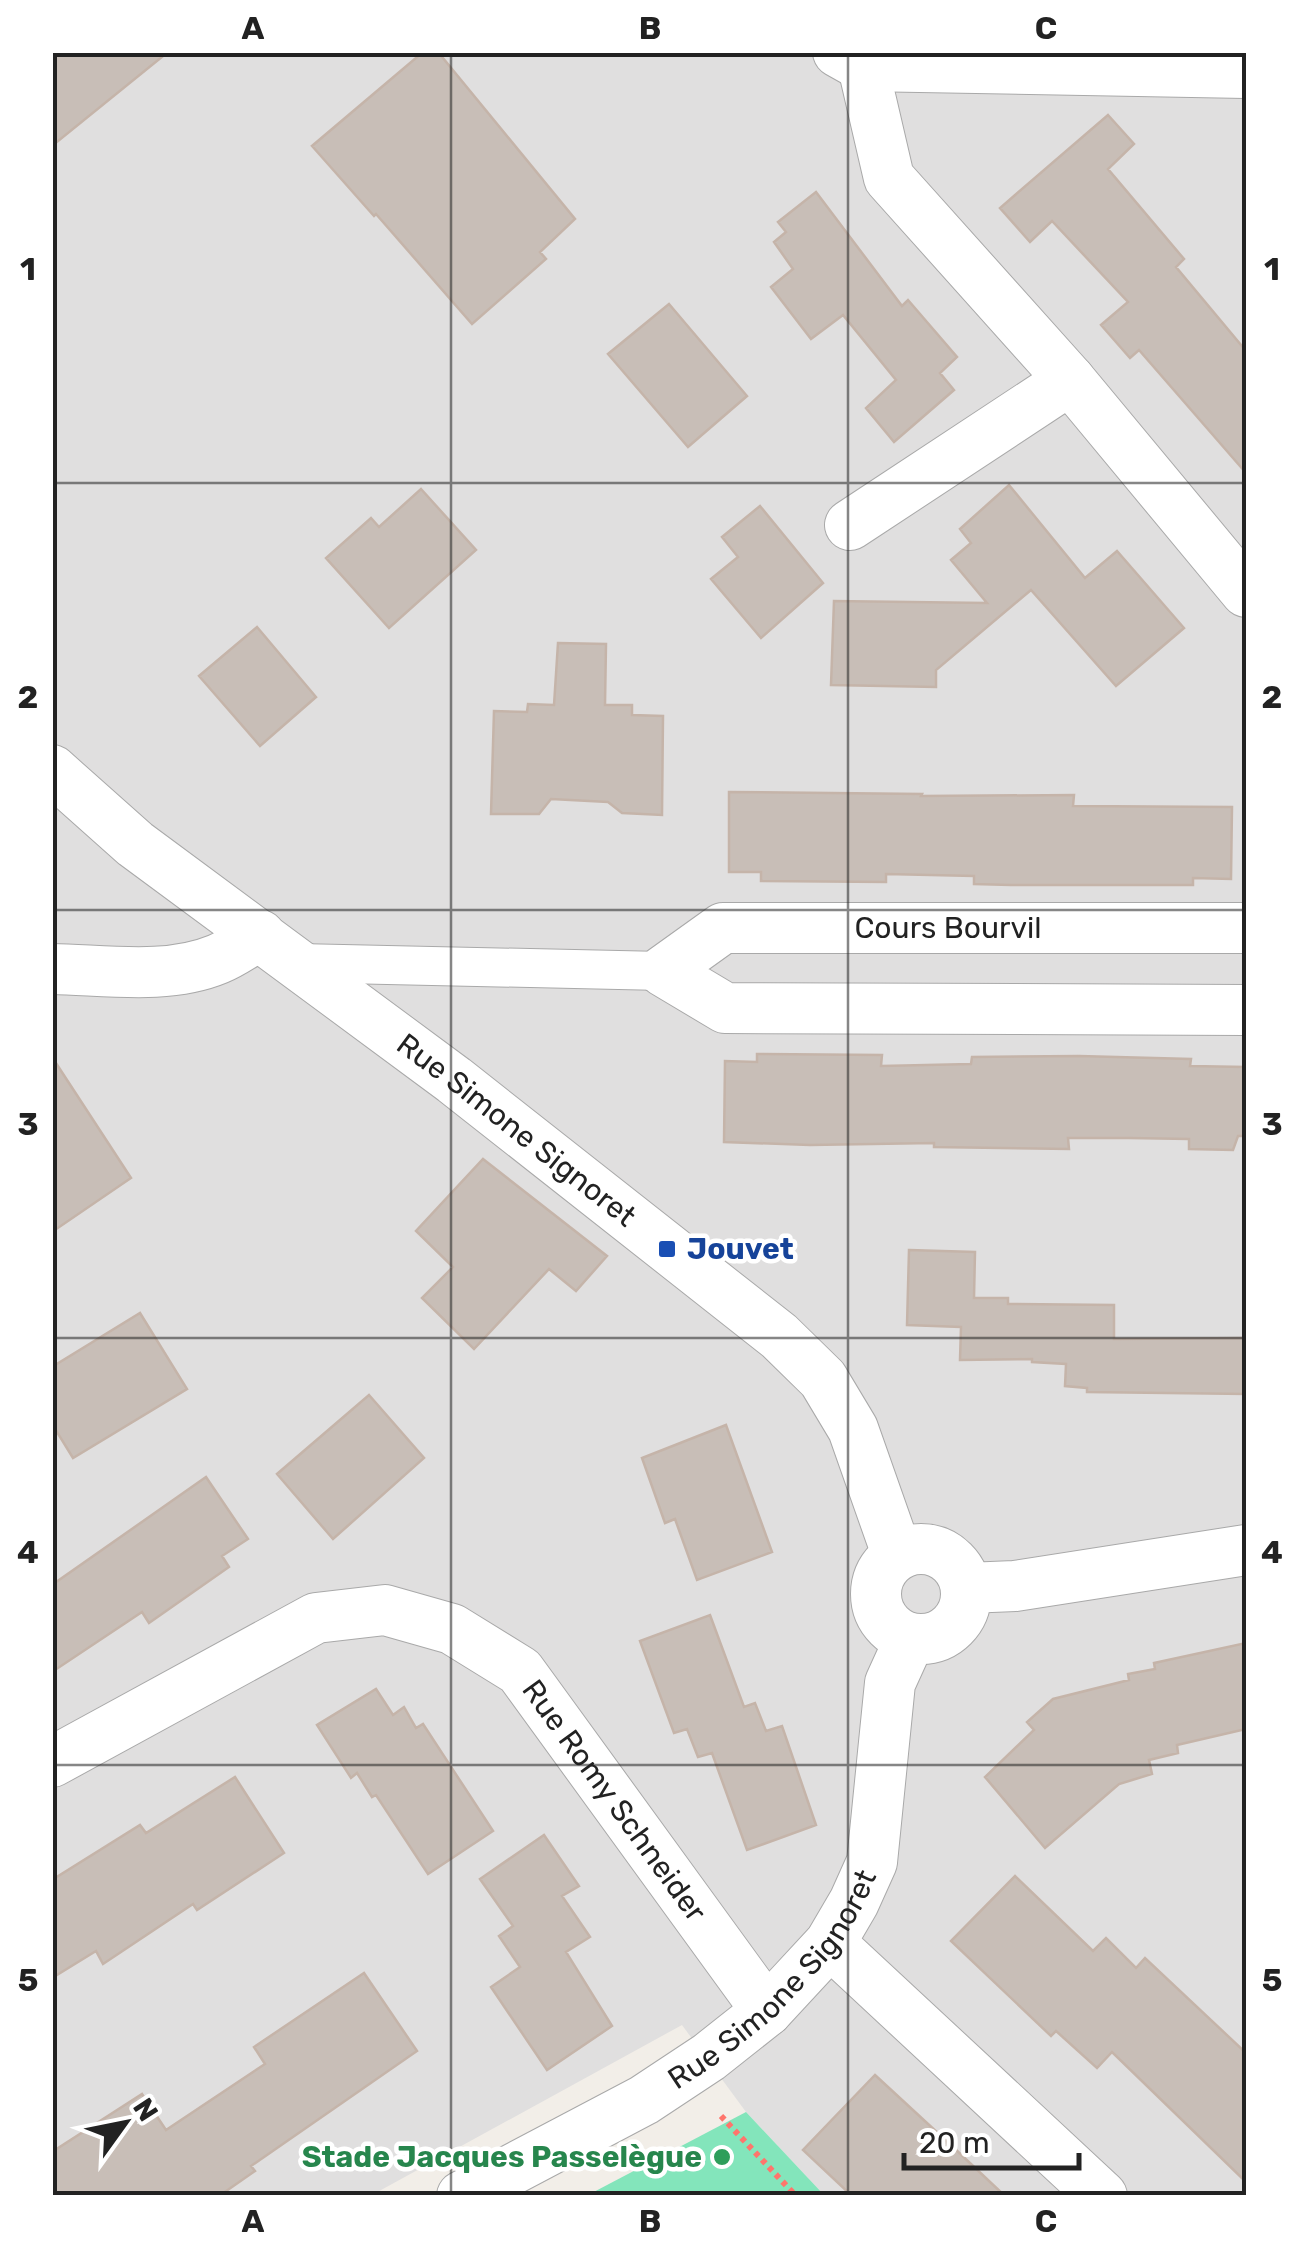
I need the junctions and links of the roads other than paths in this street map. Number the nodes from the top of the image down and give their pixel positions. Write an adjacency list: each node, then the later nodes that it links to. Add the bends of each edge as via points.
1 (851, 59): 2 (street); 3 (street, via 889,178)
2 (1246, 73)
3 (1070, 380): 4 (street); 5 (street)
4 (850, 525)
5 (1246, 592)
6 (52, 770): 8 (street, Rue Simone Signoret, via 134,844)
7 (1246, 928): 10 (street, Cours Bourvil, via 724,928)
8 (279, 949): 9 (street, via 165,972); 10 (street); 13 (street, Rue Simone Signoret, via 765,1325 823,1379 853,1429)
9 (52, 969)
10 (663, 971): 11 (street, via 725,1008)
11 (1246, 1010)
12 (1246, 1550): 14 (street)
13 (897, 1554): 14 (street, via 920,1547 941,1552); 15 (street, via 878,1574 875,1600 886,1625)
14 (967, 1588): 15 (street, via 964,1610 951,1628 932,1638)
15 (910, 1638): 17 (street, Rue Simone Signoret, via 890,1683 872,1862)
16 (52, 1762): 18 (street, Rue Romy Schneider, via 316,1618 385,1610 452,1628 520,1671)
17 (830, 1943): 18 (street, Rue Simone Signoret); 20 (street)
18 (767, 2011): 19 (street, Rue Simone Signoret, via 644,2100)
19 (462, 2196)
20 (1102, 2196)

